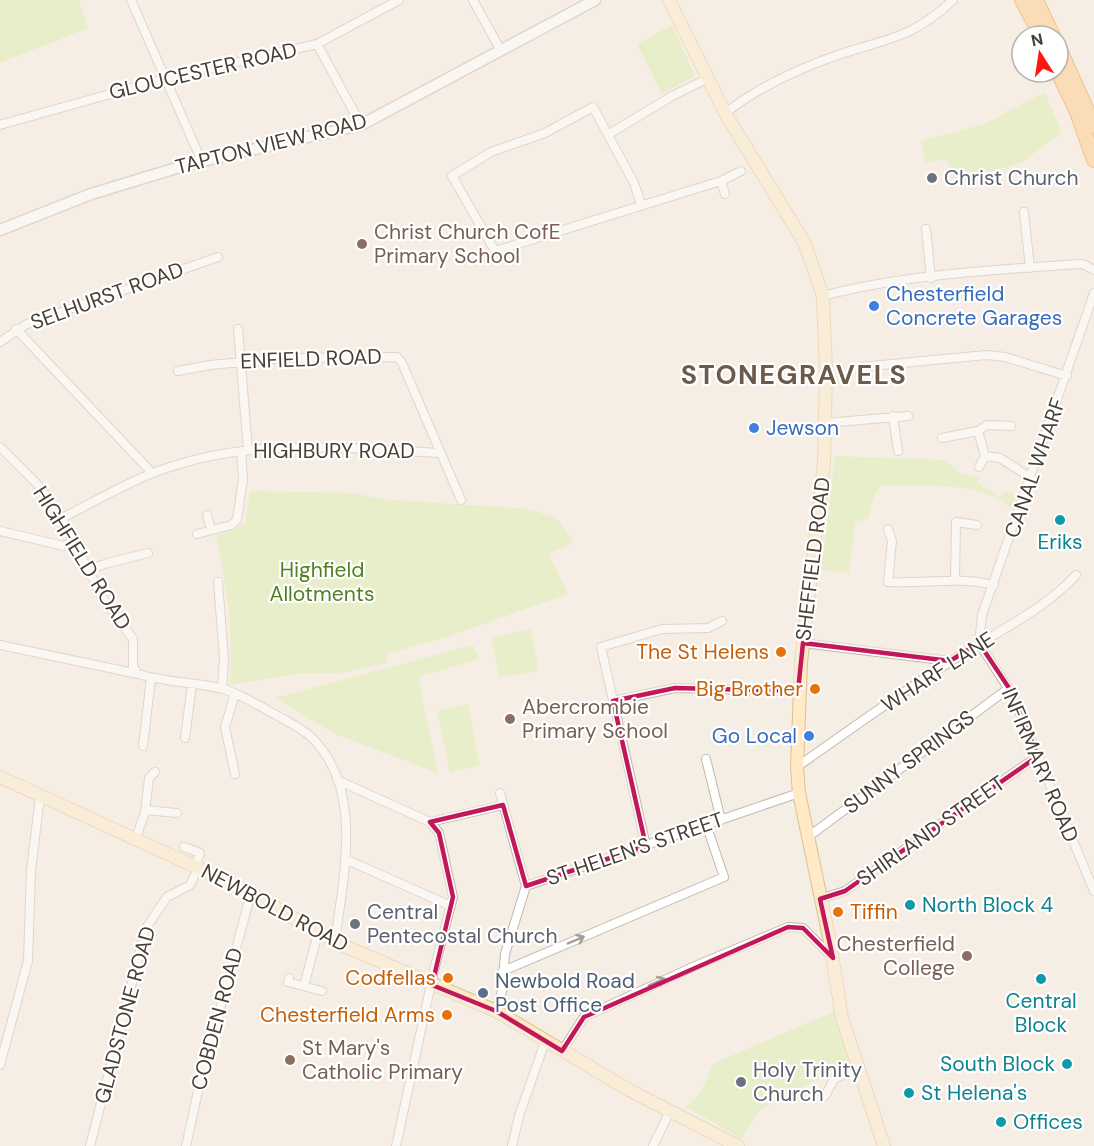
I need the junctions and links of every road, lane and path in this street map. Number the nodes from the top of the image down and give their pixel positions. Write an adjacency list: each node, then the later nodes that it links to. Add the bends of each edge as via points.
1 (131, 0): 14 (street)
2 (399, 0): 11 (street, GLOUCESTER ROAD)
3 (473, 0): 12 (street)
4 (595, 0): 12 (street, TAPTON VIEW ROAD)
5 (669, 0): 15 (main road, SHEFFIELD ROAD)
6 (953, 0): 17 (street, via 930,21 910,32 791,73 760,88)
7 (1022, 0): 9 (highway)
8 (1036, 0): 10 (highway)
9 (1035, 24)
10 (1047, 24)
11 (317, 44): 14 (street, GLOUCESTER ROAD); 19 (street)
12 (501, 51): 19 (street, TAPTON VIEW ROAD)
13 (1070, 73): 20 (highway)
14 (167, 78): 18 (street, GLOUCESTER ROAD); 23 (street)
15 (709, 78): 17 (main road, SHEFFIELD ROAD); 21 (street)
16 (1064, 84): 22 (highway)
17 (725, 113): 36 (main road, SHEFFIELD ROAD, via 804,242)
18 (0, 125)
19 (361, 125): 23 (street, TAPTON VIEW ROAD)
20 (1094, 126)
21 (609, 134): 27 (street); 27 (street, via 594,107 545,133 491,152 452,176 495,251)
22 (1094, 160)
23 (202, 162): 30 (street, TAPTON VIEW ROAD, via 91,194)
24 (741, 171): 25 (street)
25 (720, 181): 26 (street); 27 (street)
26 (725, 194)
27 (641, 204)
28 (1024, 212): 32 (street)
29 (927, 229): 34 (street)
30 (0, 230)
31 (218, 256): 38 (street, SELHURST ROAD)
32 (1030, 268): 33 (street, via 1083,264); 34 (street)
33 (1094, 270)
34 (931, 278): 36 (street)
35 (1094, 293): 43 (street, CANAL WHARF)
36 (823, 296): 46 (main road, SHEFFIELD ROAD)
37 (238, 328): 40 (street)
38 (16, 329): 39 (street, SELHURST ROAD); 56 (street)
39 (0, 342)
40 (242, 362): 42 (street, ENFIELD ROAD); 51 (street); 53 (street, ENFIELD ROAD, via 330,356 397,357)
41 (861, 367): 43 (street, via 986,355)
42 (178, 371)
43 (1067, 376): 57 (street, CANAL WHARF)
44 (893, 416): 45 (street); 46 (street); 52 (street)
45 (908, 416)
46 (826, 423): 74 (main road, SHEFFIELD ROAD, via 822,497)
47 (1011, 426): 48 (street, via 987,425)
48 (978, 431): 49 (street); 54 (street)
49 (942, 438)
50 (0, 447): 60 (street, HIGHFIELD ROAD, via 42,490)
51 (245, 450): 53 (street, HIGHBURY ROAD, via 317,447); 56 (street, HIGHBURY ROAD); 63 (street, via 237,520)
52 (898, 451)
53 (439, 453): 58 (street, ENFIELD ROAD)
54 (985, 456): 55 (street); 57 (street, via 1000,458)
55 (979, 467)
56 (152, 473): 60 (street, HIGHBURY ROAD)
57 (1031, 478): 72 (street, CANAL WHARF)
58 (461, 500)
59 (207, 515): 63 (street)
60 (62, 518): 66 (street, HIGHFIELD ROAD)
61 (977, 525): 70 (street, via 956,522)
62 (888, 528): 70 (street, via 892,541 888,582 933,583)
63 (211, 530): 65 (street)
64 (0, 531): 66 (street, via 64,546)
65 (197, 534)
66 (74, 542): 68 (street, HIGHFIELD ROAD)
67 (148, 553): 68 (street)
68 (88, 570): 78 (street, HIGHFIELD ROAD, via 102,597 133,639 133,667)
69 (1076, 575): 75 (street, WHARF LANE, via 1050,598)
70 (955, 579): 72 (street)
71 (218, 582): 82 (street, via 224,658)
72 (994, 585): 75 (street, CANAL WHARF, via 982,615)
73 (722, 621): 85 (street, via 708,628 662,629 601,647)
74 (803, 643): 77 (street); 83 (main road, SHEFFIELD ROAD)
75 (979, 643): 77 (street, WHARF LANE); 81 (street, INFIRMARY ROAD)
76 (0, 645): 78 (street)
77 (950, 661): 90 (street, WHARF LANE)
78 (138, 674): 79 (street)
79 (151, 678): 80 (street); 87 (street)
80 (192, 684): 82 (street); 86 (street)
81 (1009, 688): 88 (street, INFIRMARY ROAD); 104 (street, SUNNY SPRINGS)
82 (222, 689): 84 (street)
83 (798, 692): 85 (street, via 675,688); 90 (main road, SHEFFIELD ROAD)
84 (235, 694): 92 (street, via 225,727); 94 (street, via 309,735 321,747)
85 (614, 701): 106 (street)
86 (185, 738)
87 (143, 746)
88 (1038, 756): 111 (street, INFIRMARY ROAD); 113 (street, SHIRLAND STREET, via 844,891)
89 (706, 759): 101 (street)
90 (797, 767): 95 (main road, SHEFFIELD ROAD)
91 (155, 772): 99 (street, via 149,778)
92 (235, 774)
93 (0, 777): 97 (main road, NEWBOLD ROAD)
94 (338, 780): 102 (street); 108 (street, via 346,818)
95 (799, 793): 101 (street, ST HELEN'S STREET); 104 (main road, SHEFFIELD ROAD)
96 (500, 794): 98 (street)
97 (40, 797): 105 (main road, NEWBOLD ROAD); 126 (street, via 28,961)
98 (503, 805): 102 (street); 110 (street)
99 (145, 810): 100 (street); 105 (street)
100 (177, 813)
101 (721, 820): 103 (street, ST HELEN'S STREET)
102 (430, 822): 114 (street, via 439,833 453,897)
103 (706, 824): 106 (street, ST HELEN'S STREET); 118 (street, one-way to 103, via 724,878)
104 (808, 837): 113 (main road, SHEFFIELD ROAD)
105 (135, 841): 109 (main road, NEWBOLD ROAD)
106 (646, 846): 110 (street, ST HELEN'S STREET)
107 (184, 847): 109 (street, via 200,853)
108 (345, 859): 114 (street); 116 (street)
109 (197, 866): 112 (main road, NEWBOLD ROAD); 130 (street, GLADSTONE ROAD, via 190,885 167,897 146,928)
110 (526, 886): 118 (street, ST HELEN'S STREET)
111 (1094, 891)
112 (251, 893): 115 (main road, NEWBOLD ROAD); 131 (street, COBDEN ROAD)
113 (820, 899): 117 (main road, SHEFFIELD ROAD)
114 (451, 906): 120 (street)
115 (318, 933): 116 (main road, NEWBOLD ROAD); 121 (street)
116 (335, 942): 120 (main road, NEWBOLD ROAD)
117 (833, 958): 125 (street, one-way to 117, via 584,1017 788,927 803,928); 127 (main road, SHEFFIELD ROAD, via 842,1018)
118 (502, 971): 123 (street, ST HELEN'S STREET)
119 (289, 978): 121 (street, via 288,982)
120 (432, 985): 123 (main road, NEWBOLD ROAD); 132 (street)
121 (304, 986): 122 (street)
122 (322, 991)
123 (496, 1011): 124 (main road, NEWBOLD ROAD)
124 (546, 1039): 125 (main road, NEWBOLD ROAD); 133 (street)
125 (562, 1051): 129 (main road, NEWBOLD ROAD)
126 (0, 1065)
127 (857, 1068): 128 (street, via 834,1079); 136 (main road, SHEFFIELD ROAD)
128 (825, 1096)
129 (670, 1111): 134 (street); 135 (main road, NEWBOLD ROAD)
130 (90, 1146)
131 (186, 1146)
132 (396, 1146)
133 (512, 1146)
134 (653, 1146)
135 (738, 1146)
136 (884, 1146)

